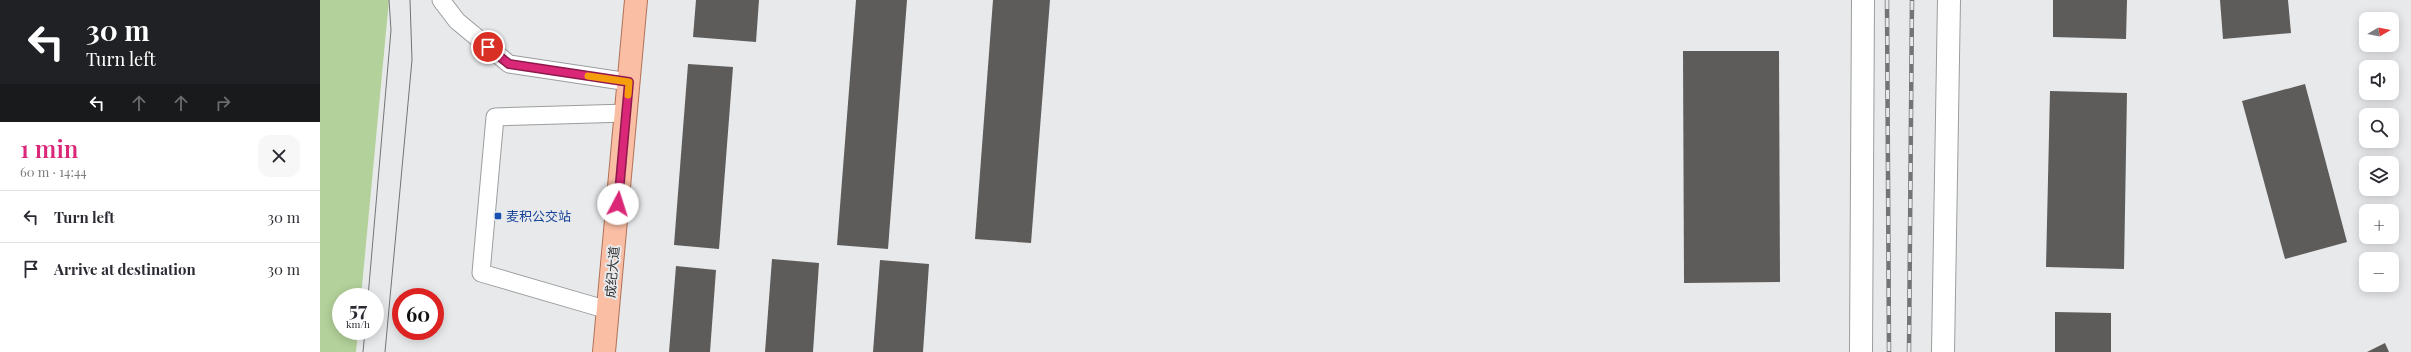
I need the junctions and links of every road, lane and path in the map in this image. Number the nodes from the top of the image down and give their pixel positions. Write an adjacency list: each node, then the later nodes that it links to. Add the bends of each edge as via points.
1 (441, 0): 5 (lane, via 457,21 509,64)
2 (636, 0): 5 (main road, 成纪大道)
3 (1863, 0): 9 (street)
4 (1949, 0): 10 (street)
5 (629, 82): 6 (main road, 成纪大道)
6 (627, 113): 7 (main road, 成纪大道); 7 (lane, via 495,117 481,274)
7 (608, 310): 8 (main road, 成纪大道)
8 (604, 352)
9 (1861, 352)
10 (1943, 352)

